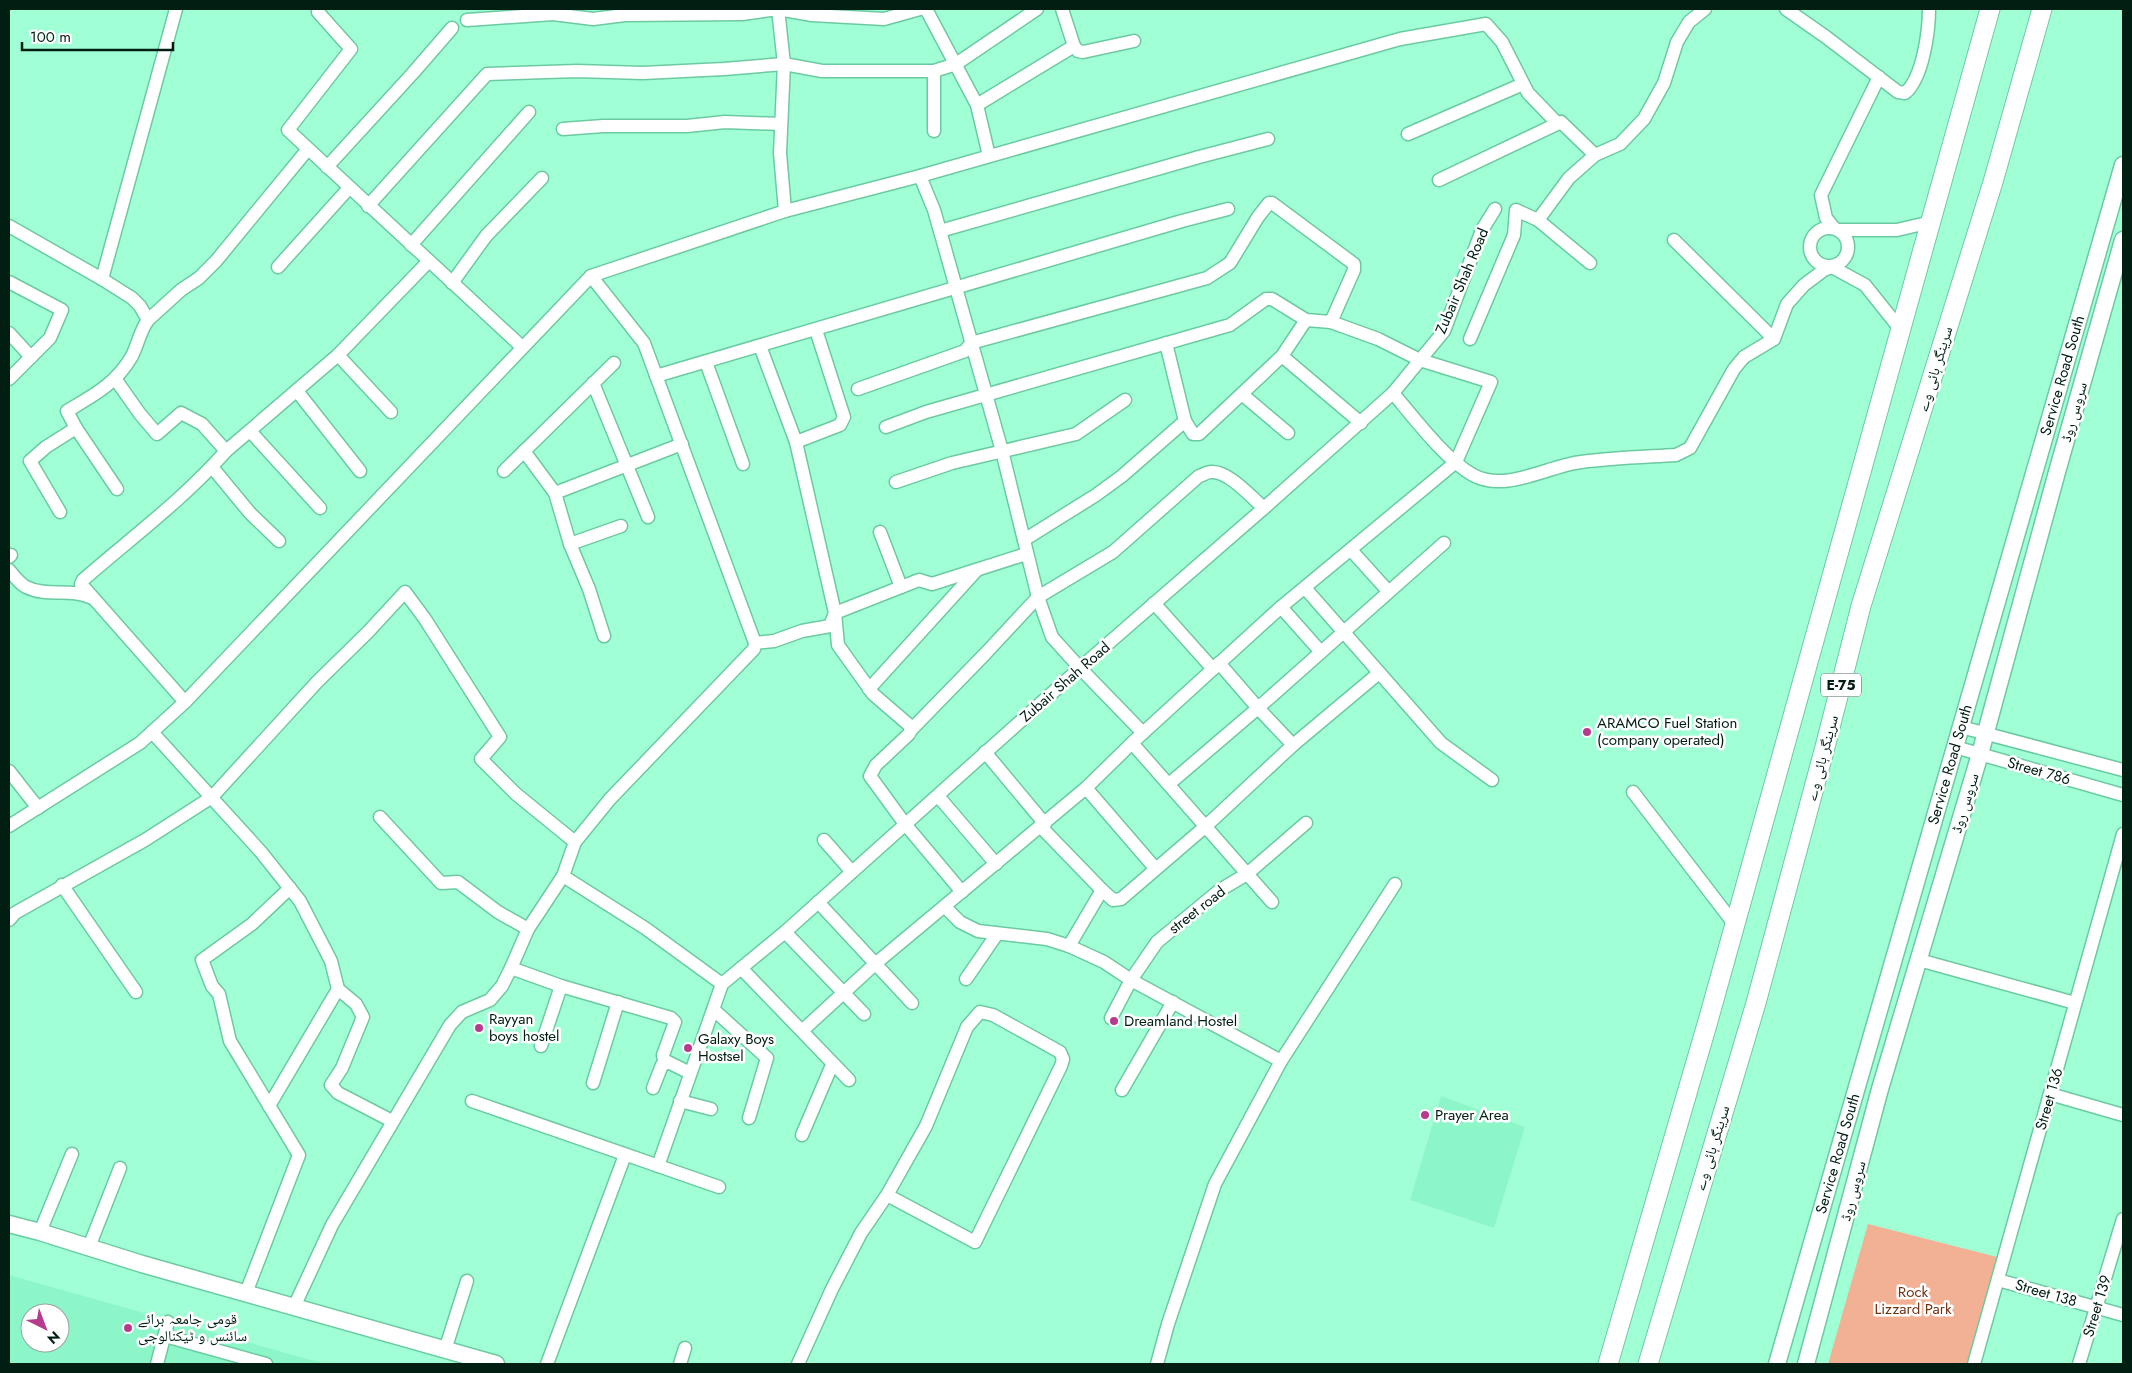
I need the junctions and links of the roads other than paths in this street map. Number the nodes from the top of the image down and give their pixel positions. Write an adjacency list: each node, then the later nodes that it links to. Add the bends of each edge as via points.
1 (176, 9): 56 (street)
2 (319, 9): 30 (street, via 318,12 351,49 288,130)
3 (778, 9): 4 (street, via 812,15 884,19); 13 (street, via 742,14 625,15 593,20 553,14); 17 (street)
4 (920, 9)
5 (926, 9): 18 (street)
6 (1037, 9): 18 (street)
7 (1062, 9): 16 (street)
8 (1705, 9): 31 (street, via 1689,22 1677,42 1664,83 1644,119 1620,144)
9 (1786, 9): 20 (street)
10 (1929, 9): 20 (street, via 1927,37 1912,88 1905,93 1898,92)
11 (1990, 9): 44 (highway, E-75)
12 (2042, 9): 254 (highway, سرینگر ہائی وے / E-75, via 1993,182 1861,606 1756,1003)
13 (466, 20)
14 (452, 28): 34 (street)
15 (1134, 41): 16 (street, via 1083,52)
16 (1074, 46): 22 (street)
17 (784, 64): 19 (street, via 822,71); 25 (street); 39 (street, via 652,72 487,74)
18 (956, 64): 19 (street); 22 (street)
19 (934, 71): 27 (street)
20 (1878, 77): 46 (street, via 1821,195 1826,218)
21 (1523, 84): 24 (street); 28 (street); 32 (street, via 1502,42 1486,24 1400,40)
22 (977, 105): 32 (street)
23 (529, 112): 50 (street)
24 (1557, 123): 31 (street, via 1564,124); 37 (street)
25 (781, 124): 26 (street, via 725,122); 42 (street)
26 (563, 128)
27 (934, 131)
28 (1408, 134)
29 (1268, 139): 47 (street)
30 (308, 149): 34 (street); 60 (street, via 216,261)
31 (1595, 155): 43 (street, via 1569,178)
32 (989, 156): 35 (street)
33 (2123, 166): 141 (main road, Service Road South)
34 (326, 167): 38 (street)
35 (920, 176): 42 (street); 47 (street)
36 (542, 178): 58 (street, via 486,236)
37 (1439, 180)
38 (349, 188): 39 (street); 53 (street)
39 (368, 206): 50 (street)
40 (1228, 209): 59 (street)
41 (1495, 209): 75 (street, Zubair Shah Road, via 1482,230 1444,331)
42 (785, 211): 55 (street)
43 (1538, 220): 52 (street); 66 (street, via 1516,210 1514,235)
44 (1931, 222): 46 (street, via 1897,230); 64 (highway, E-75)
45 (9, 226): 56 (street)
46 (1837, 229): 54 (street, via 1846,237 1847,256); 54 (street, via 1818,231 1809,246 1815,262)
47 (940, 231): 59 (street)
48 (1674, 240): 67 (street)
49 (2123, 240): 145 (main road, سروس روڈ)
50 (411, 245): 51 (street)
51 (428, 262): 58 (street); 72 (street)
52 (1590, 263)
53 (278, 267)
54 (1832, 267): 64 (street, via 1866,285); 67 (street, via 1804,285 1787,304)
55 (591, 276): 71 (street); 78 (street, via 644,343)
56 (102, 279): 60 (street, via 132,298)
57 (9, 282): 74 (street, via 62,310 50,338)
58 (452, 283): 71 (street)
59 (956, 288): 63 (street); 68 (street)
60 (148, 320): 80 (street)
61 (1306, 320): 62 (street); 69 (street, via 1272,299 1266,299 1230,325); 73 (street)
62 (1331, 322): 68 (street, via 1354,264 1269,203 1230,263 1207,278); 75 (street, via 1378,339)
63 (816, 330): 70 (street); 95 (street, via 844,417 840,425)
64 (1901, 330): 184 (highway, E-75)
65 (9, 333): 74 (street)
66 (1470, 339)
67 (1774, 339): 100 (street, via 1744,357 1690,448 1676,454 1579,462 1509,480 1491,481 1474,475)
68 (971, 343): 82 (street, via 965,351); 86 (street)
69 (1166, 343): 86 (street); 89 (street)
70 (760, 346): 77 (street); 95 (street)
71 (522, 347): 139 (street)
72 (338, 355): 83 (street); 88 (street)
73 (1282, 356): 85 (street); 90 (street)
74 (31, 357): 79 (street)
75 (1420, 360): 84 (street, Zubair Shah Road); 100 (street, via 1491,382)
76 (614, 362): 81 (street)
77 (706, 362): 78 (street); 101 (street)
78 (656, 376): 96 (street)
79 (9, 378)
80 (116, 380): 92 (street, via 67,411); 97 (street, via 157,434 181,413 202,424)
81 (593, 383): 98 (street); 102 (street)
82 (858, 389)
83 (296, 391): 93 (street); 104 (street)
84 (1393, 393): 90 (street, Zubair Shah Road); 100 (street)
85 (1243, 394): 89 (street, via 1199,434 1192,434); 94 (street)
86 (986, 396): 91 (street); 99 (street)
87 (1125, 400): 99 (street, via 1076,434)
88 (391, 412)
89 (1185, 421): 115 (street, via 1096,496)
90 (1361, 423): 110 (street, Zubair Shah Road)
91 (886, 427)
92 (76, 428): 107 (street); 111 (street, via 30,461)
93 (250, 431): 97 (street); 109 (street)
94 (1288, 433)
95 (796, 442): 130 (street)
96 (682, 444): 102 (street); 133 (street)
97 (226, 451): 103 (street)
98 (524, 451): 105 (street); 108 (street)
99 (1002, 451): 106 (street, via 952,463); 115 (street)
100 (1456, 462): 119 (street)
101 (743, 464)
102 (626, 465): 108 (street); 112 (street)
103 (212, 467): 116 (street, via 250,513); 127 (street, via 83,580 81,584)
104 (360, 471)
105 (504, 471)
106 (896, 482)
107 (117, 489)
108 (555, 493): 117 (street)
109 (320, 508)
110 (1264, 508): 126 (street, via 1230,479 1210,472 1200,476 1114,552); 128 (street, Zubair Shah Road)
111 (60, 512)
112 (648, 517)
113 (621, 526): 117 (street)
114 (880, 532): 123 (street)
115 (1024, 540): 120 (street)
116 (279, 541)
117 (570, 544): 132 (street, via 589,588)
118 (1444, 544): 125 (street)
119 (1351, 550): 124 (street); 125 (street)
120 (1026, 554): 122 (street); 126 (street)
121 (9, 570): 127 (street, via 25,587 49,593 81,592)
122 (976, 570): 123 (street, via 932,584 919,580); 138 (street)
123 (901, 587): 130 (street)
124 (1305, 588): 129 (street); 131 (street)
125 (1388, 591): 131 (street)
126 (1038, 597): 136 (street, via 1052,637); 142 (street)
127 (96, 599): 139 (street)
128 (1154, 603): 135 (street); 136 (street, Zubair Shah Road)
129 (1281, 607): 134 (street); 135 (street)
130 (835, 613): 133 (street, via 830,626); 138 (street, via 838,645)
131 (1342, 632): 134 (street); 137 (street)
132 (604, 636)
133 (755, 643): 169 (street, via 754,649 610,800)
134 (1320, 651): 140 (street)
135 (1216, 666): 140 (street); 144 (street)
136 (1080, 668): 144 (street); 149 (street, Zubair Shah Road)
137 (1379, 673): 147 (street); 153 (street, via 1441,743)
138 (869, 689): 142 (street)
139 (185, 702): 143 (street)
140 (1258, 708): 147 (street); 154 (street)
141 (1961, 727): 145 (street, Street 786); 148 (main road, Service Road South)
142 (911, 730): 163 (street, via 876,765 870,776)
143 (152, 732): 159 (street); 160 (street)
144 (1144, 733): 146 (street)
145 (1985, 735): 150 (main road, سروس روڈ); 151 (street, Street 786)
146 (1132, 743): 154 (street); 155 (street)
147 (1293, 745): 166 (street)
148 (1955, 747): 150 (street, Street 786); 255 (main road, Service Road South)
149 (985, 752): 158 (street, Zubair Shah Road); 164 (street)
150 (1980, 754): 157 (street, Street 786); 189 (main road, سروس روڈ)
151 (2123, 770)
152 (9, 771): 160 (street)
153 (1492, 780)
154 (1169, 784): 166 (street)
155 (1086, 788): 164 (street); 171 (street)
156 (1633, 792): 184 (street)
157 (2123, 795)
158 (938, 796): 163 (street, Zubair Shah Road); 170 (street)
159 (212, 798): 169 (street, via 317,682 405,592 426,619 500,738 481,759 516,794); 176 (street, via 145,840); 177 (street)
160 (38, 808): 165 (street)
161 (380, 816): 185 (street, via 441,883 458,882 498,912)
162 (1306, 823): 173 (street, street road)
163 (905, 824): 172 (street, Zubair Shah Road); 179 (street)
164 (1043, 825): 170 (street); 178 (street)
165 (9, 826)
166 (1206, 826): 171 (street); 173 (street)
167 (2123, 834): 203 (street, Street 136)
168 (824, 840): 172 (street)
169 (575, 842): 174 (street)
170 (996, 864): 179 (street)
171 (1155, 868): 178 (street, via 1121,899 1113,900)
172 (852, 872): 180 (street, Zubair Shah Road)
173 (1247, 874): 181 (street); 194 (street, street road, via 1220,890 1156,942)
174 (563, 876): 185 (street); 195 (street, via 645,928)
175 (1395, 884): 209 (street)
176 (62, 885): 183 (street); 198 (street)
177 (290, 888): 197 (street, via 331,961); 220 (street, via 252,924 202,960 212,986 219,994 230,1041)
178 (1102, 890): 188 (street)
179 (962, 892): 182 (street)
180 (818, 902): 186 (street, Zubair Shah Road); 190 (street)
181 (1272, 902)
182 (945, 906): 187 (street, via 960,922 978,931); 190 (street)
183 (11, 913)
184 (1735, 925): 253 (highway, E-75)
185 (528, 929): 191 (street)
186 (785, 932): 192 (street, Zubair Shah Road); 199 (street)
187 (997, 934): 188 (street, via 1047,939); 193 (street)
188 (1069, 946): 194 (street, via 1104,962)
189 (1919, 960): 203 (street); 256 (main road, سروس روڈ, via 1880,1089)
190 (875, 964): 199 (street); 202 (street)
191 (512, 968): 196 (street); 224 (street, via 490,1000 462,1012 450,1024)
192 (741, 968): 195 (street, Zubair Shah Road); 207 (street)
193 (966, 978)
194 (1131, 980): 201 (street); 206 (street, street road)
195 (722, 984): 204 (street)
196 (561, 986): 200 (street); 208 (street)
197 (338, 989): 220 (street); 224 (street, via 356,1004 363,1017 342,1068 331,1085 338,1093)
198 (136, 992)
199 (843, 992): 205 (street); 207 (street)
200 (618, 1002): 210 (street, via 672,1018 675,1022 664,1055); 214 (street)
201 (1174, 1002): 209 (street); 216 (street)
202 (912, 1003)
203 (2075, 1003): 217 (street, Street 136)
204 (714, 1010): 212 (street); 223 (street, via 767,1058)
205 (864, 1014)
206 (1111, 1018)
207 (803, 1030): 211 (street)
208 (541, 1046)
209 (1281, 1061): 252 (street, via 1215,1184 1170,1315)
210 (667, 1063): 212 (street); 215 (street, via 662,1065)
211 (832, 1065): 213 (street); 225 (street)
212 (690, 1073): 219 (street)
213 (849, 1080)
214 (593, 1083)
215 (653, 1088)
216 (1122, 1090)
217 (2050, 1094): 222 (street); 236 (street, Street 136)
218 (472, 1101): 227 (street)
219 (680, 1101): 221 (street); 228 (street)
220 (269, 1106): 238 (street, via 299,1155)
221 (711, 1110)
222 (2123, 1115)
223 (749, 1118)
224 (392, 1121): 239 (street, via 332,1225)
225 (802, 1135)
226 (72, 1154): 234 (street)
227 (625, 1155): 228 (street); 249 (street)
228 (658, 1166): 230 (street)
229 (120, 1168): 235 (street)
230 (719, 1187)
231 (887, 1195): 231 (street, via 975,1242 1061,1066 1063,1058 1060,1052 993,1015 980,1012 967,1028 926,1126); 251 (street, via 861,1233)
232 (2123, 1219): 240 (street, Street 139)
233 (9, 1224): 234 (main road)
234 (40, 1232): 235 (main road)
235 (89, 1247): 238 (main road)
236 (1998, 1280): 240 (street, Street 138); 257 (street, Street 136)
237 (467, 1281): 245 (street)
238 (246, 1293): 239 (main road)
239 (294, 1307): 245 (main road)
240 (2096, 1307): 241 (street, Street 138); 258 (street, Street 139)
241 (2123, 1315)
242 (168, 1322): 243 (street)
243 (165, 1336): 246 (street); 247 (street)
244 (685, 1348): 250 (street)
245 (445, 1350): 248 (main road)
246 (157, 1364)
247 (266, 1364)
248 (496, 1364)
249 (547, 1364)
250 (680, 1364)
251 (798, 1364)
252 (1157, 1364)
253 (1608, 1364)
254 (1648, 1364)
255 (1777, 1364)
256 (1806, 1364)
257 (1974, 1364)
258 (2079, 1364)

